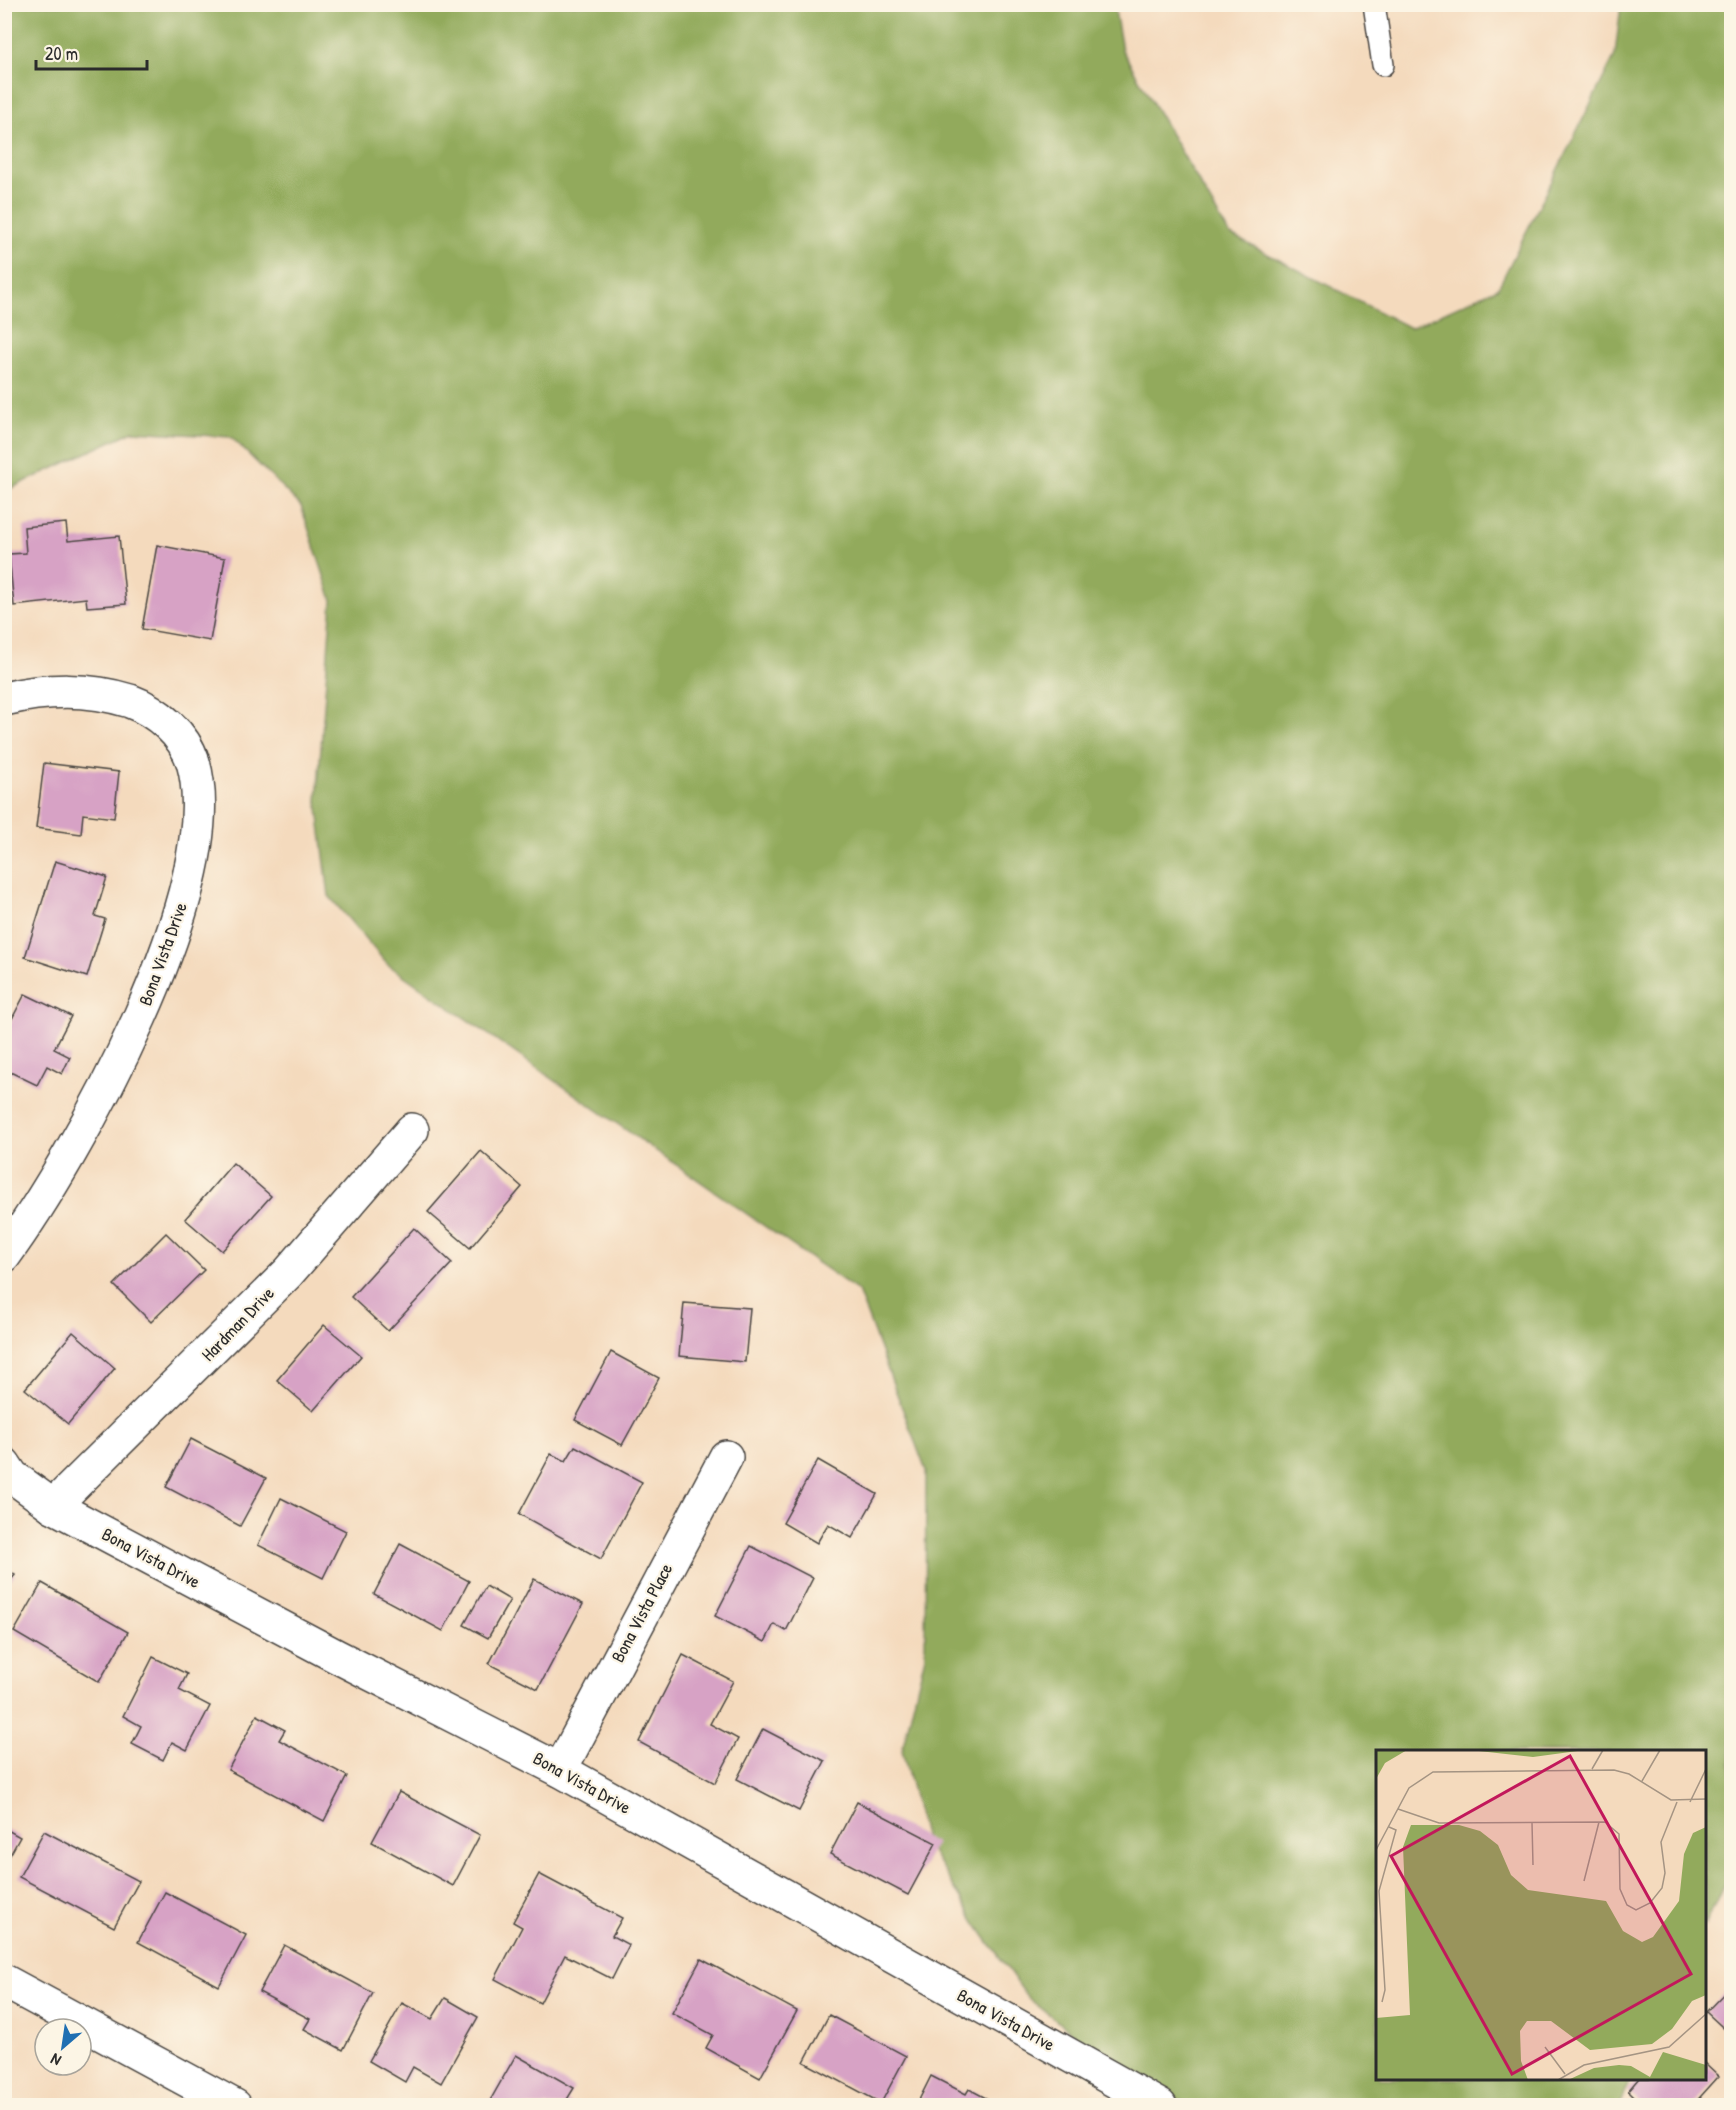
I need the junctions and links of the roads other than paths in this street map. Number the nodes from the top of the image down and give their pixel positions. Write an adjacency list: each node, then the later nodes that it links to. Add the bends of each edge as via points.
1 (1374, 4): 2 (lane)
2 (1383, 65)
3 (4, 699): 5 (street, Bona Vista Drive, via 45,692 94,692 146,707 165,721 192,759 197,817 178,922 139,1021 53,1185)
4 (412, 1130): 8 (street, Hardman Drive, via 288,1273)
5 (4, 1256)
6 (726, 1458): 9 (street, Bona Vista Place)
7 (4, 1464): 8 (street, Bona Vista Drive, via 12,1476)
8 (53, 1506): 9 (street, Bona Vista Drive)
9 (560, 1770): 12 (street, Bona Vista Drive)
10 (4, 1982): 11 (street)
11 (235, 2106)
12 (1160, 2106)

